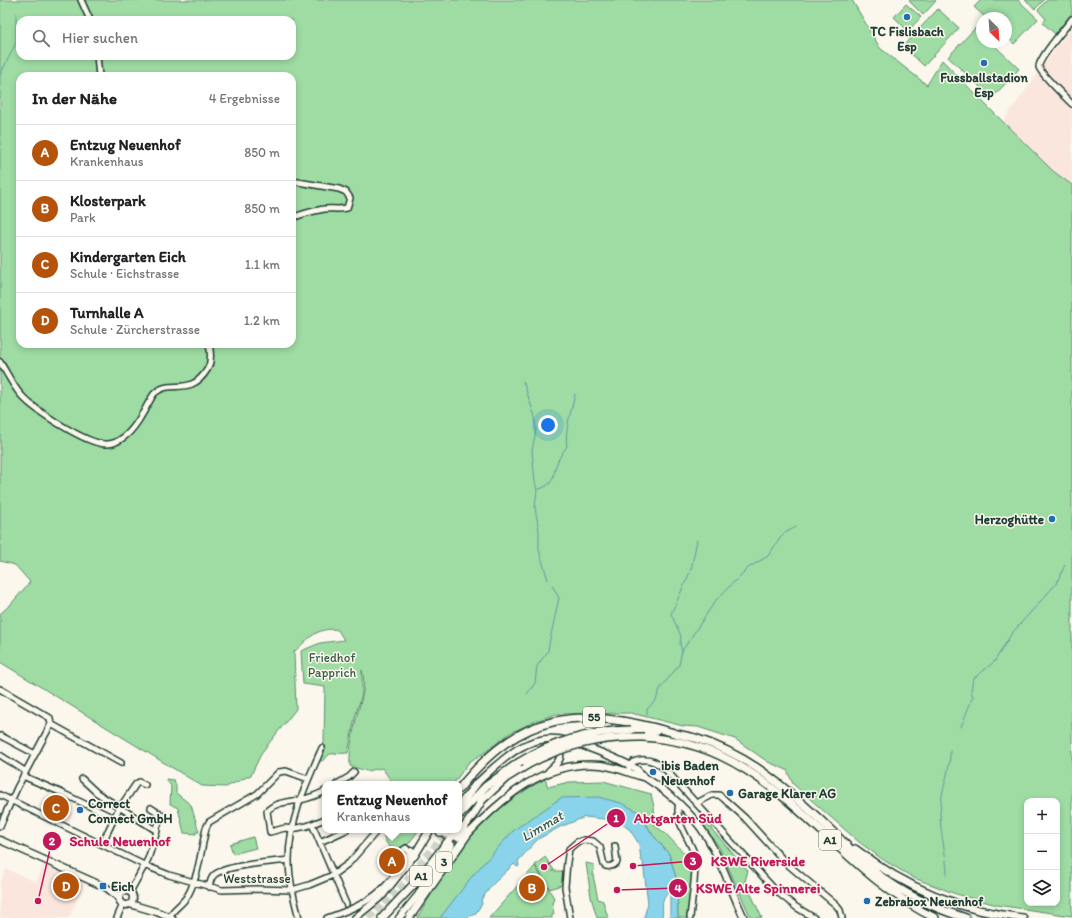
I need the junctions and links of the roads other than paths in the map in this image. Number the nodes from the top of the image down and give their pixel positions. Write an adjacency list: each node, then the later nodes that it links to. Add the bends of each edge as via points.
1 (81, 0): 2 (street)
2 (88, 16)
3 (1072, 19): 6 (street, via 1039,66)
4 (97, 60): 5 (street)
5 (98, 72)
6 (1072, 104)
7 (296, 182): 8 (street, via 339,189 346,192 350,198 347,208 313,211)
8 (296, 217)
9 (210, 348): 10 (street, via 209,366 202,377 196,382 163,388 155,393 126,436 107,444 69,430 28,401 21,395)
10 (0, 362)
11 (0, 690): 12 (street, via 50,718)
12 (51, 724): 17 (street); 19 (street)
13 (672, 733): 29 (highway, 55, via 655,727 594,717 543,723 504,743 479,765); 42 (highway, A1, bridge, via 631,730 594,734 546,748 518,762 486,786); 58 (highway, A1, via 714,744 749,762 789,792)
14 (1, 736): 17 (street)
15 (538, 740): 20 (main road, 3, via 553,738 577,744 606,754); 23 (main road, via 554,744 560,751 560,760); 28 (main road, 3, via 514,751)
16 (322, 748): 26 (street)
17 (35, 754): 21 (street)
18 (0, 756): 21 (street)
19 (121, 763)
20 (628, 769): 23 (main road, 3, via 585,765); 38 (main road, 3, via 636,769); 39 (street, via 636,761 645,760 660,764)
21 (26, 771): 24 (street)
22 (354, 772): 27 (street)
23 (547, 774): 51 (main road, 3, via 508,796)
24 (23, 776): 35 (street); 43 (street)
25 (82, 779): 40 (street, via 97,793)
26 (308, 779): 36 (street); 67 (street, via 286,771 279,772 257,794 209,822)
27 (342, 781)
28 (477, 783): 33 (main road, 3); 37 (highway)
29 (462, 785)
30 (145, 786): 40 (street, via 139,782 136,784)
31 (322, 792): 36 (street)
32 (0, 795): 35 (street, Weststrasse)
33 (462, 797)
34 (484, 798): 45 (highway, A1); 50 (highway); 90 (highway, A1, bridge, via 506,778 527,765 553,752 586,742 644,737 702,748 745,769 784,798 887,889 911,906)
35 (11, 800): 47 (street); 61 (street, Weststrasse)
36 (300, 800): 48 (street); 48 (street, via 289,800 267,811 268,833 285,828)
37 (462, 802)
38 (679, 803): 86 (street, via 678,814 695,856); 87 (main road, 3, via 697,822 710,842)
39 (697, 803): 88 (street, via 776,891); 89 (street, via 712,795 724,798 786,863 836,905)
40 (120, 808): 43 (street); 49 (street)
41 (151, 808): 49 (street, via 162,815)
42 (462, 812)
43 (114, 818): 61 (street)
44 (322, 820): 46 (street)
45 (462, 824)
46 (310, 825): 48 (street); 60 (street)
47 (0, 826)
48 (292, 829): 64 (street)
49 (156, 830): 65 (street)
50 (462, 830)
51 (469, 832): 72 (main road, 3); 84 (highway)
52 (340, 833): 60 (street)
53 (375, 833): 66 (street, Weststrasse, via 350,863)
54 (428, 833): 63 (highway)
55 (439, 833): 63 (main road, 3)
56 (455, 833): 82 (highway, A1, via 413,885)
57 (460, 833): 72 (highway)
58 (834, 833): 91 (highway, A1, via 867,865 892,884 928,903); 92 (highway, A1, via 883,869 928,893 972,908)
59 (0, 840): 69 (main road)
60 (320, 842): 66 (street)
61 (102, 844): 65 (street, Weststrasse)
62 (615, 846): 85 (street, via 617,862 614,866 604,865 600,847 593,841 576,842 569,849 565,887)
63 (412, 853): 80 (street, via 373,898 353,909); 81 (main road, 3, via 383,895)
64 (289, 860): 68 (street, via 249,864 222,871 211,878); 70 (street)
65 (144, 865): 67 (street, Weststrasse); 74 (street)
66 (333, 875): 70 (street, Weststrasse); 76 (street)
67 (193, 882): 68 (street, Weststrasse); 77 (street, via 186,899 174,909)
68 (209, 887): 70 (street, Weststrasse, via 222,890)
69 (107, 888): 71 (main road); 73 (main road)
70 (292, 890): 79 (street)
71 (123, 892): 73 (main road); 74 (main road)
72 (420, 892): 83 (main road, 3)
73 (119, 898): 75 (main road)
74 (131, 898): 75 (main road); 77 (main road)
75 (123, 904): 78 (street)
76 (346, 904)
77 (171, 917)
78 (117, 918)
79 (299, 918)
80 (327, 918)
81 (355, 918)
82 (382, 918)
83 (399, 918)
84 (410, 918)
85 (570, 918)
86 (690, 918)
87 (744, 918)
88 (814, 918)
89 (842, 918)
90 (935, 918)
91 (966, 918)
92 (1023, 918)

